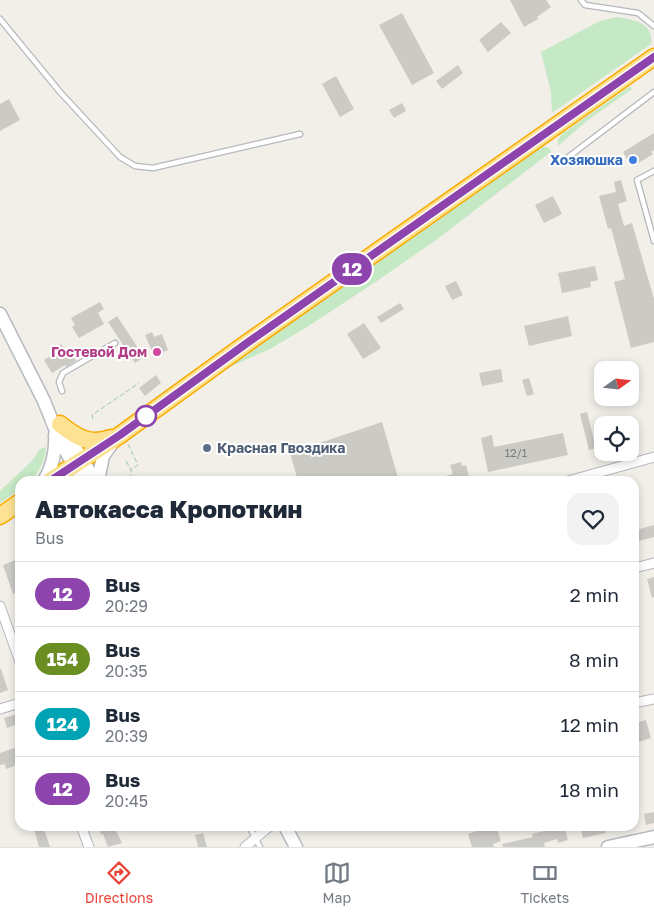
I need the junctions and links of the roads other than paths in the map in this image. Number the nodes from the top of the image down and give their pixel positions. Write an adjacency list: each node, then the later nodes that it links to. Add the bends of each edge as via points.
1 (582, 0): 3 (lane, via 585,5 638,13)
2 (0, 19): 6 (lane, via 60,92 120,157 135,166 153,168)
3 (654, 26)
4 (654, 57): 14 (highway, via 247,343)
5 (654, 92): 7 (lane)
6 (300, 134)
7 (567, 158)
8 (654, 171): 9 (lane, via 637,180)
9 (654, 241)
10 (0, 314): 13 (main road)
11 (115, 343): 12 (lane, via 63,373 59,382)
12 (62, 391)
13 (57, 426): 14 (highway, via 83,440); 16 (main road); 17 (main road, via 54,457)
14 (124, 439): 16 (highway); 21 (main road, via 109,447 103,456)
15 (654, 458): 22 (street)
16 (78, 462): 18 (highway); 19 (main road); 20 (main road)
17 (47, 476)
18 (57, 476)
19 (82, 476)
20 (90, 476)
21 (99, 476)
22 (587, 476)
23 (15, 506): 24 (highway)
24 (0, 516)
25 (654, 564): 26 (street)
26 (639, 567)
27 (0, 606): 28 (street)
28 (15, 648)
29 (654, 699): 30 (street)
30 (639, 702)
31 (15, 704): 32 (street)
32 (0, 709)
33 (83, 831): 39 (street)
34 (252, 831): 38 (lane)
35 (266, 831): 38 (street)
36 (288, 831): 41 (main road)
37 (654, 837): 42 (main road)
38 (258, 843): 40 (street)
39 (89, 847)
40 (245, 847)
41 (296, 847)
42 (608, 847)

